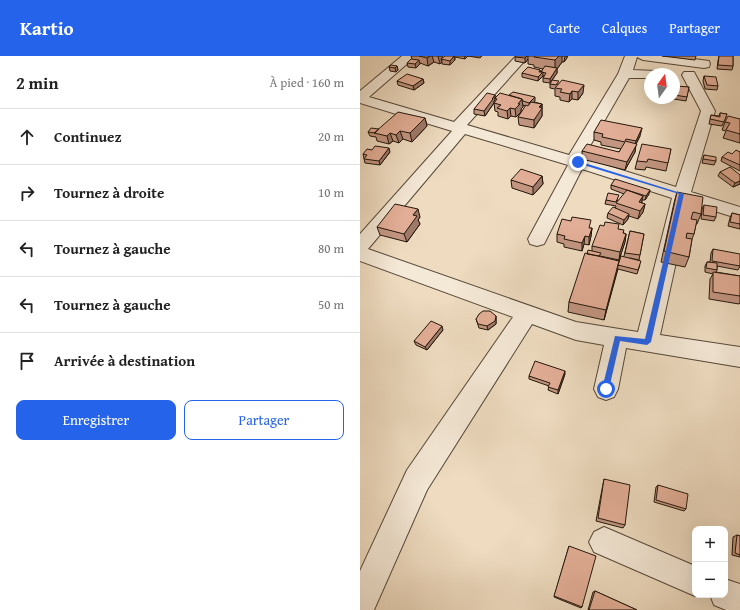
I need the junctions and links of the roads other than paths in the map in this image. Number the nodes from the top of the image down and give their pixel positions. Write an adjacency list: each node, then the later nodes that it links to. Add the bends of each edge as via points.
1 (410, 56): 9 (street)
2 (523, 56): 10 (street)
3 (631, 56): 6 (street)
4 (643, 56): 5 (street)
5 (709, 60): 8 (street)
6 (625, 74): 7 (street); 11 (street)
7 (644, 74)
8 (681, 75): 12 (street, via 708,111)
9 (360, 99): 10 (street)
10 (460, 128): 11 (street); 15 (street)
11 (576, 162): 12 (street); 14 (street)
12 (682, 194): 13 (street); 19 (street)
13 (740, 213)
14 (537, 239)
15 (360, 246)
16 (360, 254): 17 (street)
17 (527, 314): 18 (street, via 576,331); 26 (street, via 417,480)
18 (617, 338): 19 (street); 21 (street)
19 (647, 342): 20 (street)
20 (740, 357)
21 (606, 389)
22 (604, 542): 23 (street)
23 (692, 580)
24 (728, 595): 25 (street)
25 (740, 600)
26 (360, 605)

